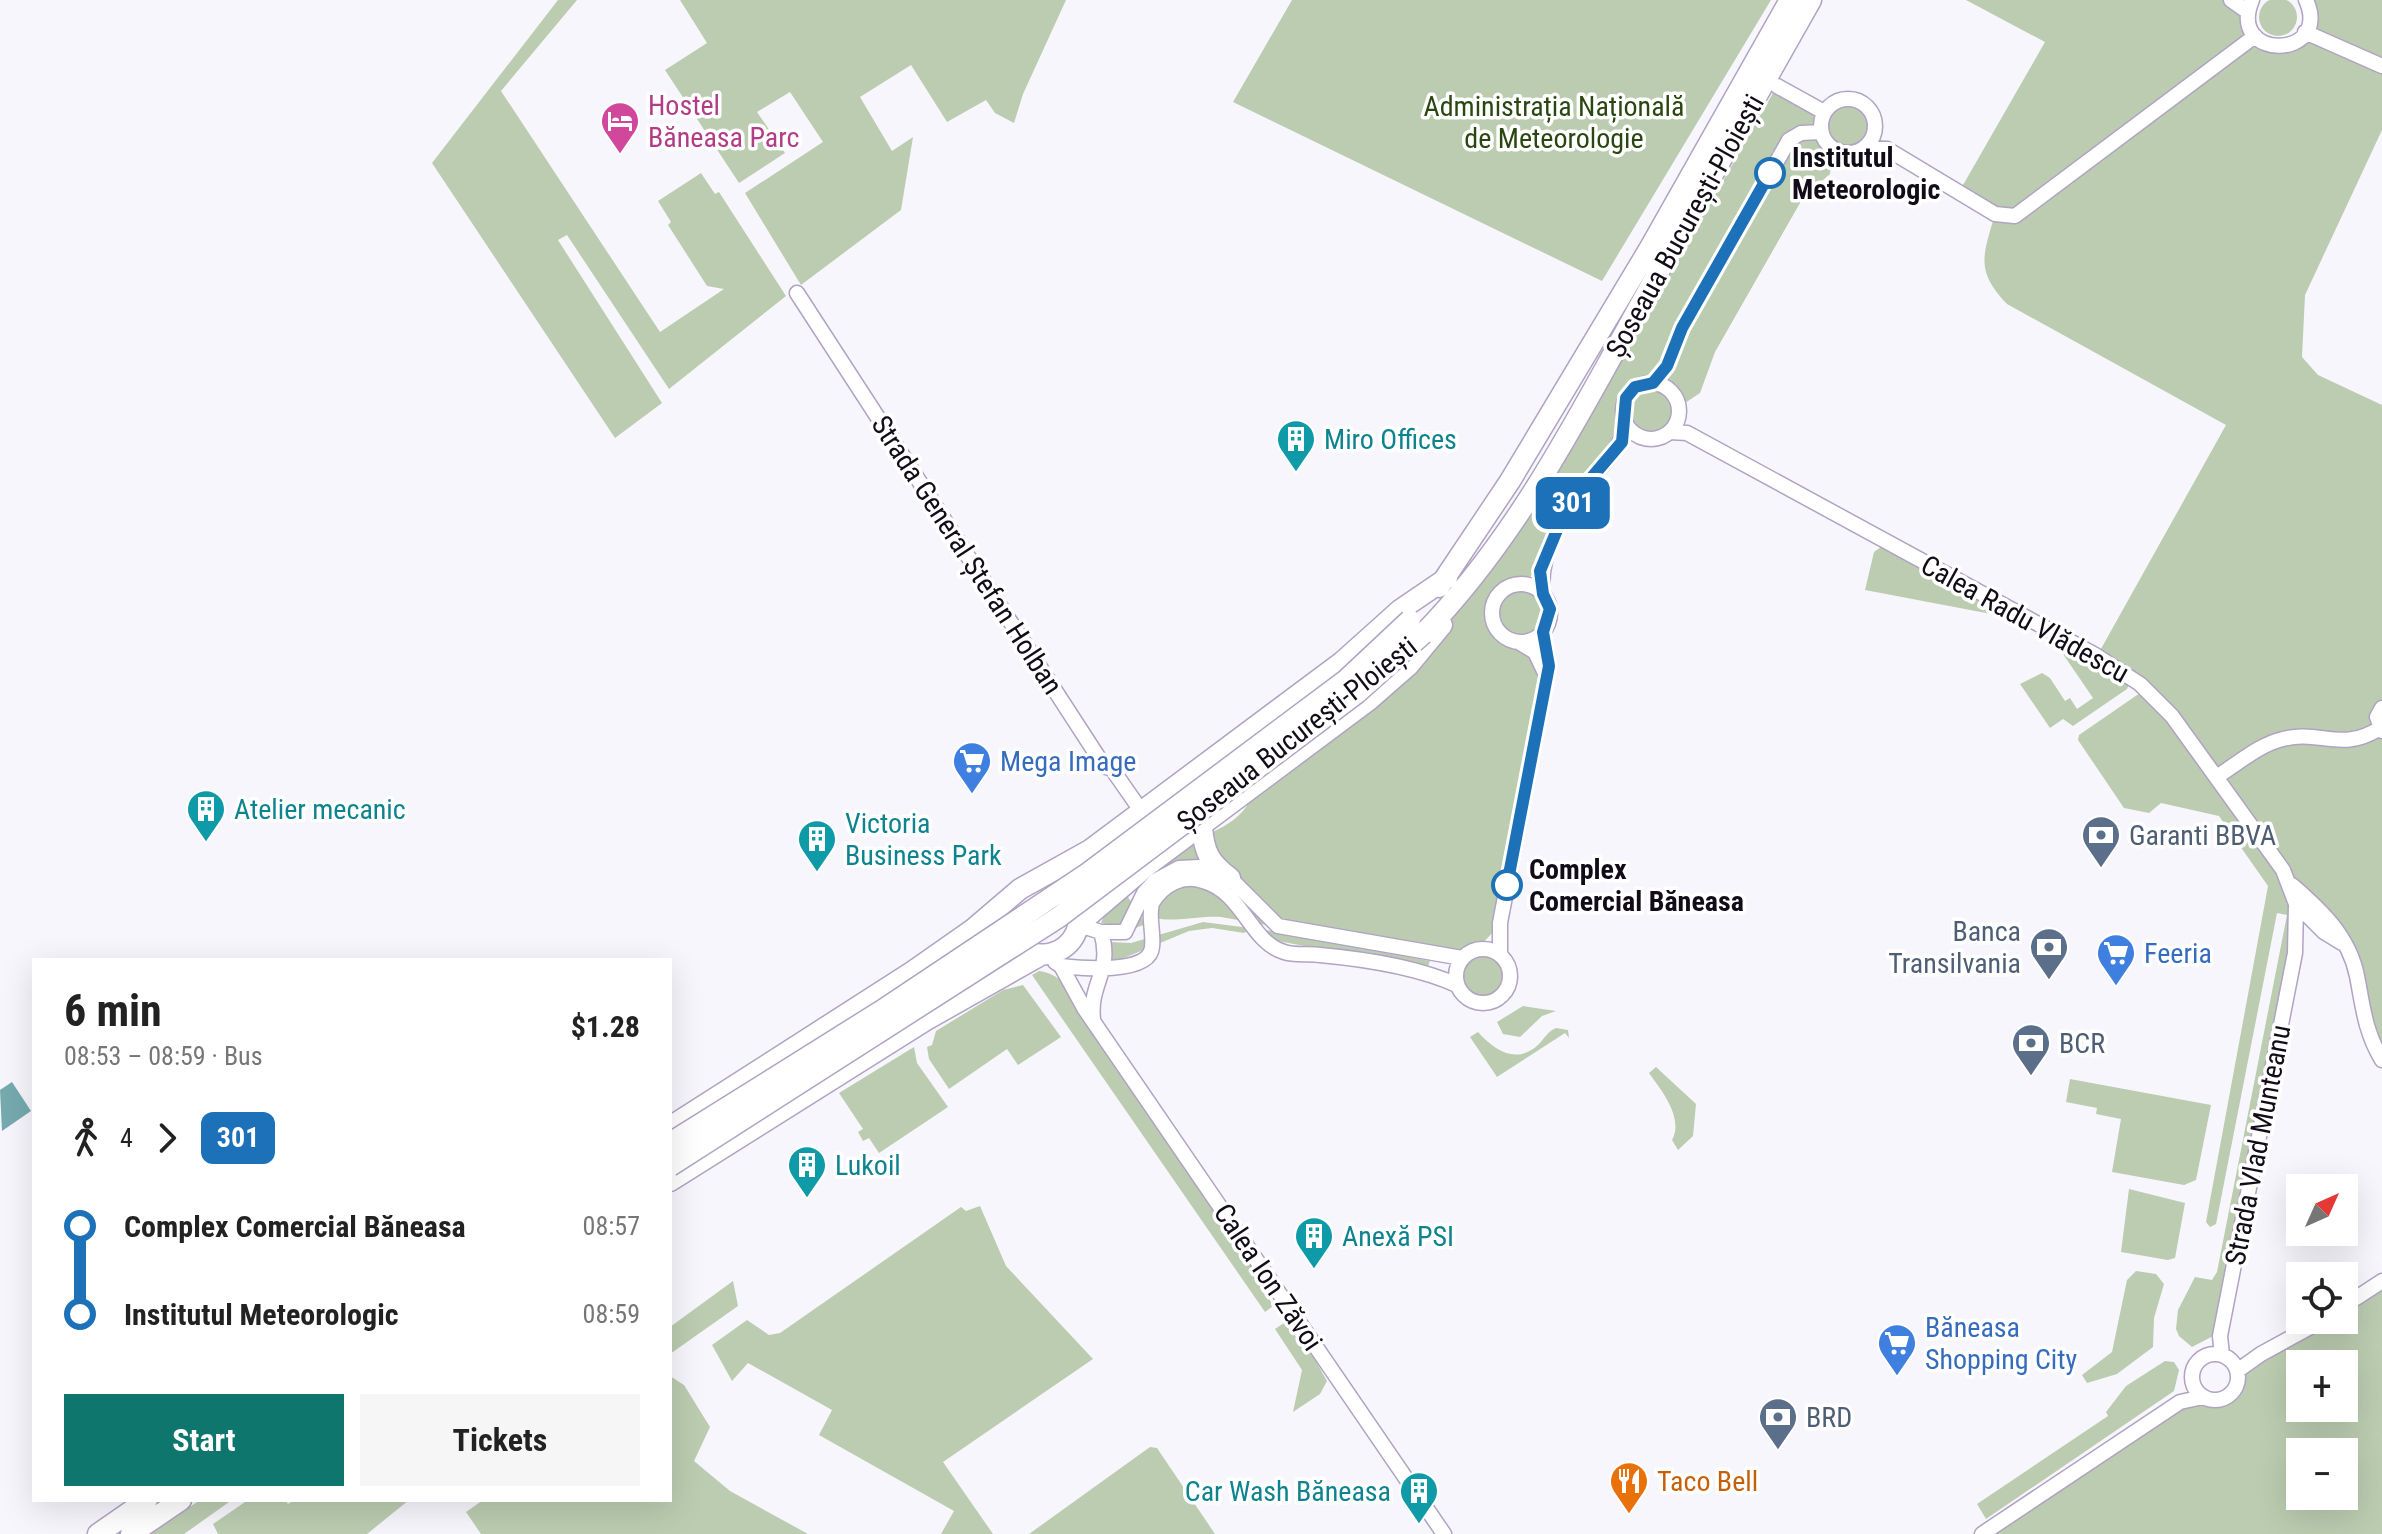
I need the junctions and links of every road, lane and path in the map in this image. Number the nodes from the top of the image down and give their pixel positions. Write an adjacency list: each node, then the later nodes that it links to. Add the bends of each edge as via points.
1 (1775, 0): 19 (highway, via 1640,239)
2 (1790, 0): 17 (highway, Șoseaua București-Ploiești)
3 (1811, 0): 17 (highway, Șoseaua București-Ploiești)
4 (1824, 0): 11 (highway)
5 (2231, 0): 7 (street)
6 (2306, 0): 8 (street, via 2310,18)
7 (2250, 6): 9 (street)
8 (2305, 32): 9 (street, via 2282,47 2264,44); 10 (street)
9 (2255, 36): 16 (street, via 2015,216 1995,214)
10 (2382, 66)
11 (1777, 86): 12 (street); 20 (highway, via 1678,260)
12 (1824, 112): 13 (street, via 1834,102 1856,100 1872,113); 14 (street)
13 (1876, 129): 15 (street); 16 (street)
14 (1821, 132): 15 (street, via 1838,151); 21 (street, via 1789,140 1682,328)
15 (1865, 148): 16 (street)
16 (1887, 149)
17 (1660, 250): 19 (highway, Șoseaua București-Ploiești); 20 (highway, Șoseaua București-Ploiești)
18 (797, 293): 42 (street, Strada General Ștefan Holban, via 1104,766 1112,769)
19 (1585, 354): 31 (highway, Șoseaua București-Ploiești)
20 (1607, 365): 33 (highway, Șoseaua București-Ploiești, via 1508,533)
21 (1667, 366): 22 (street); 23 (street)
22 (1653, 383): 23 (street); 25 (street, via 1635,387 1626,398)
23 (1668, 388): 24 (street, via 1677,399)
24 (1679, 417): 26 (street); 27 (street)
25 (1626, 424): 28 (street); 29 (street)
26 (1670, 432): 27 (street, Calea Radu Vlădescu); 28 (street, via 1657,439)
27 (1687, 433): 41 (street, Calea Radu Vlădescu, via 2120,670 2172,716)
28 (1641, 438): 29 (street)
29 (1622, 442): 30 (street, via 1569,508)
30 (1540, 571): 32 (street); 34 (street)
31 (1447, 578): 35 (highway, Șoseaua București-Ploiești); 42 (highway)
32 (1519, 584): 34 (street); 37 (street, via 1499,594 1492,616 1502,635)
33 (1461, 594): 35 (highway, Șoseaua București-Ploiești); 43 (highway, via 1439,631 1401,672)
34 (1543, 594): 36 (street, via 1550,609)
35 (1417, 627): 62 (highway, Șoseaua București-Ploiești, bridge, via 1088,873); 63 (highway, Șoseaua București-Ploiești, bridge, via 1357,693 1059,917)
36 (1543, 632): 37 (street); 38 (street)
37 (1520, 643): 38 (street, via 1539,657)
38 (1547, 679): 49 (street)
39 (2382, 708): 40 (street, via 2377,717)
40 (2381, 729): 41 (street, via 2343,742 2282,739)
41 (2218, 776): 46 (street, Calea Radu Vlădescu)
42 (1142, 812): 45 (highway)
43 (1202, 827): 44 (highway, via 1205,852); 50 (highway, via 1116,891)
44 (1230, 878): 50 (street, via 1199,867 1171,871 1144,893 1125,932); 55 (street, via 1278,926)
45 (1037, 881): 47 (highway); 50 (highway, via 1068,891)
46 (2292, 885): 48 (street, Calea Radu Vlădescu); 51 (street, Calea Radu Vlădescu)
47 (1011, 897): 56 (highway, via 1005,919 1010,935 1019,947); 61 (highway, via 912,972)
48 (2303, 921): 51 (street); 53 (street, Calea Radu Vlădescu)
49 (1500, 923): 52 (street); 54 (street)
50 (1088, 925): 56 (highway); 57 (street)
51 (2327, 925): 53 (street); 60 (street, Calea Radu Vlădescu, via 2346,946 2357,973 2363,1020)
52 (1476, 950): 54 (street); 55 (street)
53 (2295, 953): 68 (street, Strada Vlad Munteanu, via 2220,1336)
54 (1500, 955): 58 (street, via 1510,980 1501,997 1476,1003)
55 (1462, 958): 58 (street)
56 (1049, 959): 57 (street); 59 (street, Calea Ion Zăvoi); 64 (highway, via 937,1013)
57 (1105, 970): 58 (street, via 1150,954 1152,903 1172,883 1192,879 1227,893 1264,938 1283,952 1431,975); 59 (street, via 1093,997)
58 (1457, 985)
59 (1093, 1019): 76 (street, Calea Ion Zăvoi)
60 (2382, 1060)
61 (672, 1126)
62 (672, 1142)
63 (672, 1165)
64 (672, 1180)
65 (2382, 1281): 66 (street)
66 (2358, 1297)
67 (2297, 1334): 68 (street, via 2261,1354)
68 (2224, 1360): 69 (street, via 2194,1367); 70 (street, via 2236,1385 2228,1396)
69 (2192, 1382): 70 (street); 71 (street)
70 (2203, 1397): 71 (street)
71 (2180, 1402): 77 (street)
72 (144, 1502): 74 (highway)
73 (178, 1502): 75 (highway)
74 (98, 1534)
75 (131, 1534)
76 (1444, 1534)
77 (1982, 1534)

